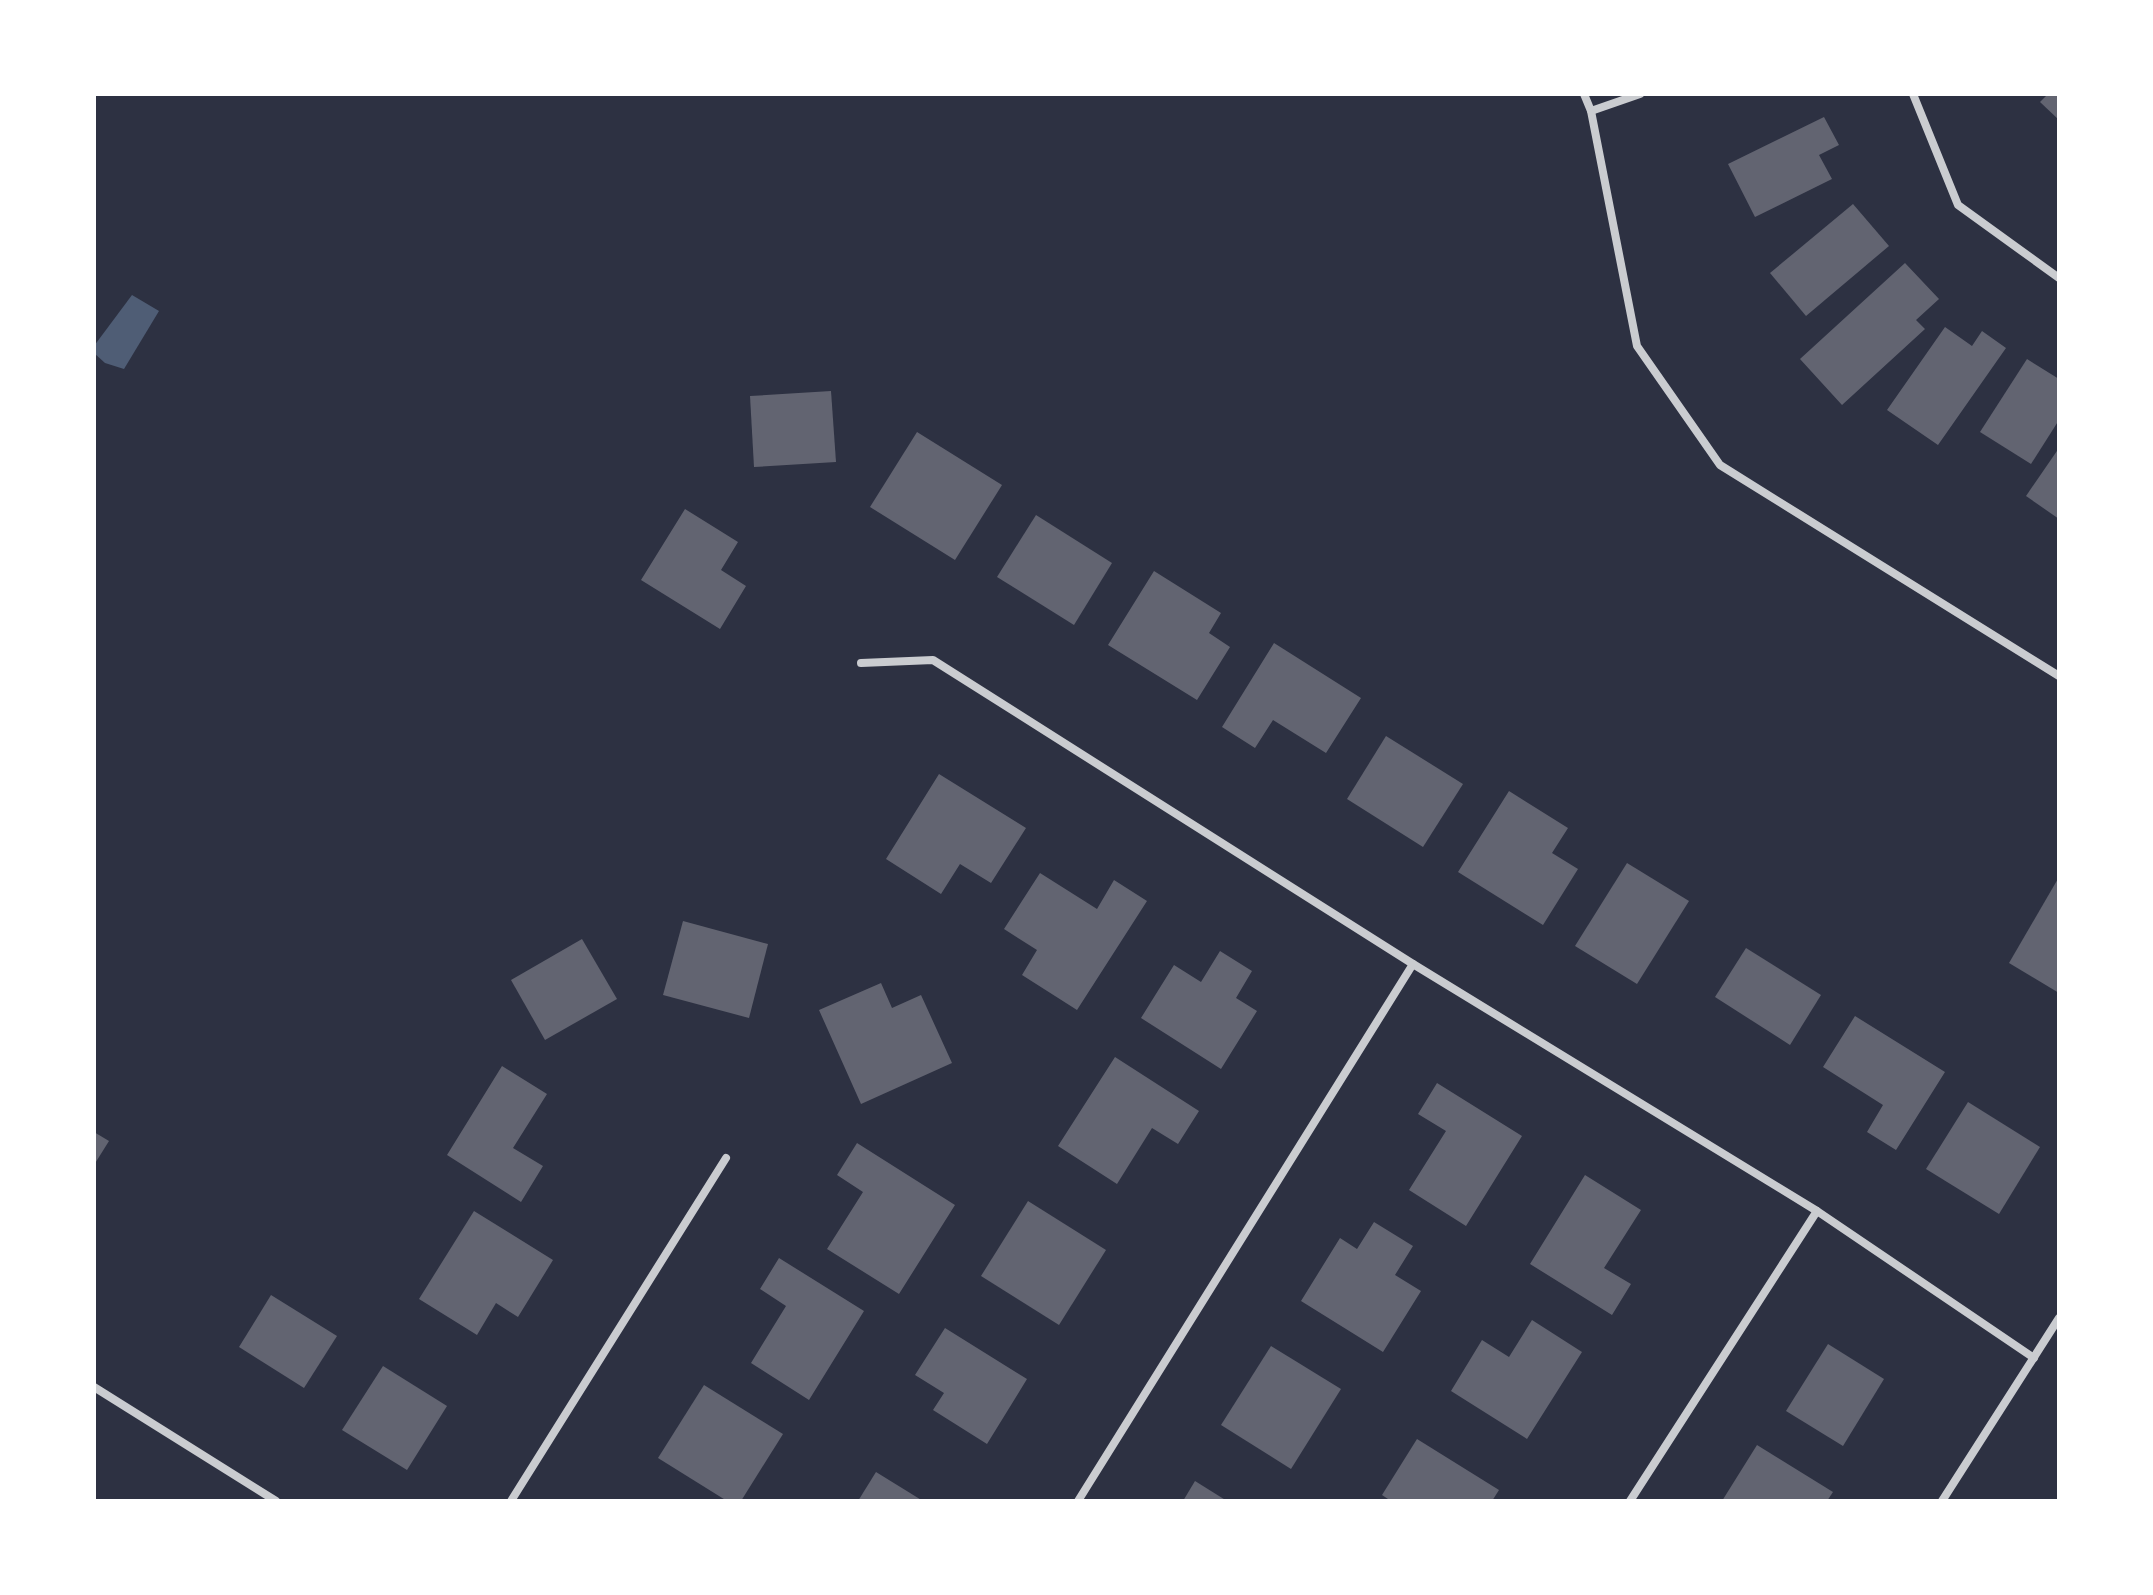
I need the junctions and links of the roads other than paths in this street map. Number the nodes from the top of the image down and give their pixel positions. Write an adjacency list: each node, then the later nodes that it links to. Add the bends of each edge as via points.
1 (1584, 94): 4 (street)
2 (1640, 94): 4 (street)
3 (1913, 94): 5 (street, via 1958,205)
4 (1591, 111): 7 (street, via 1637,346 1720,465)
5 (2059, 278)
6 (861, 663): 8 (street, via 933,660)
7 (2059, 676)
8 (1413, 964): 10 (street); 16 (street)
9 (726, 1158): 15 (street)
10 (1817, 1211): 12 (street); 17 (street)
11 (2059, 1318): 12 (street)
12 (2034, 1358): 18 (street)
13 (94, 1387): 14 (street)
14 (276, 1501)
15 (511, 1501)
16 (1078, 1501)
17 (1630, 1501)
18 (1942, 1501)

